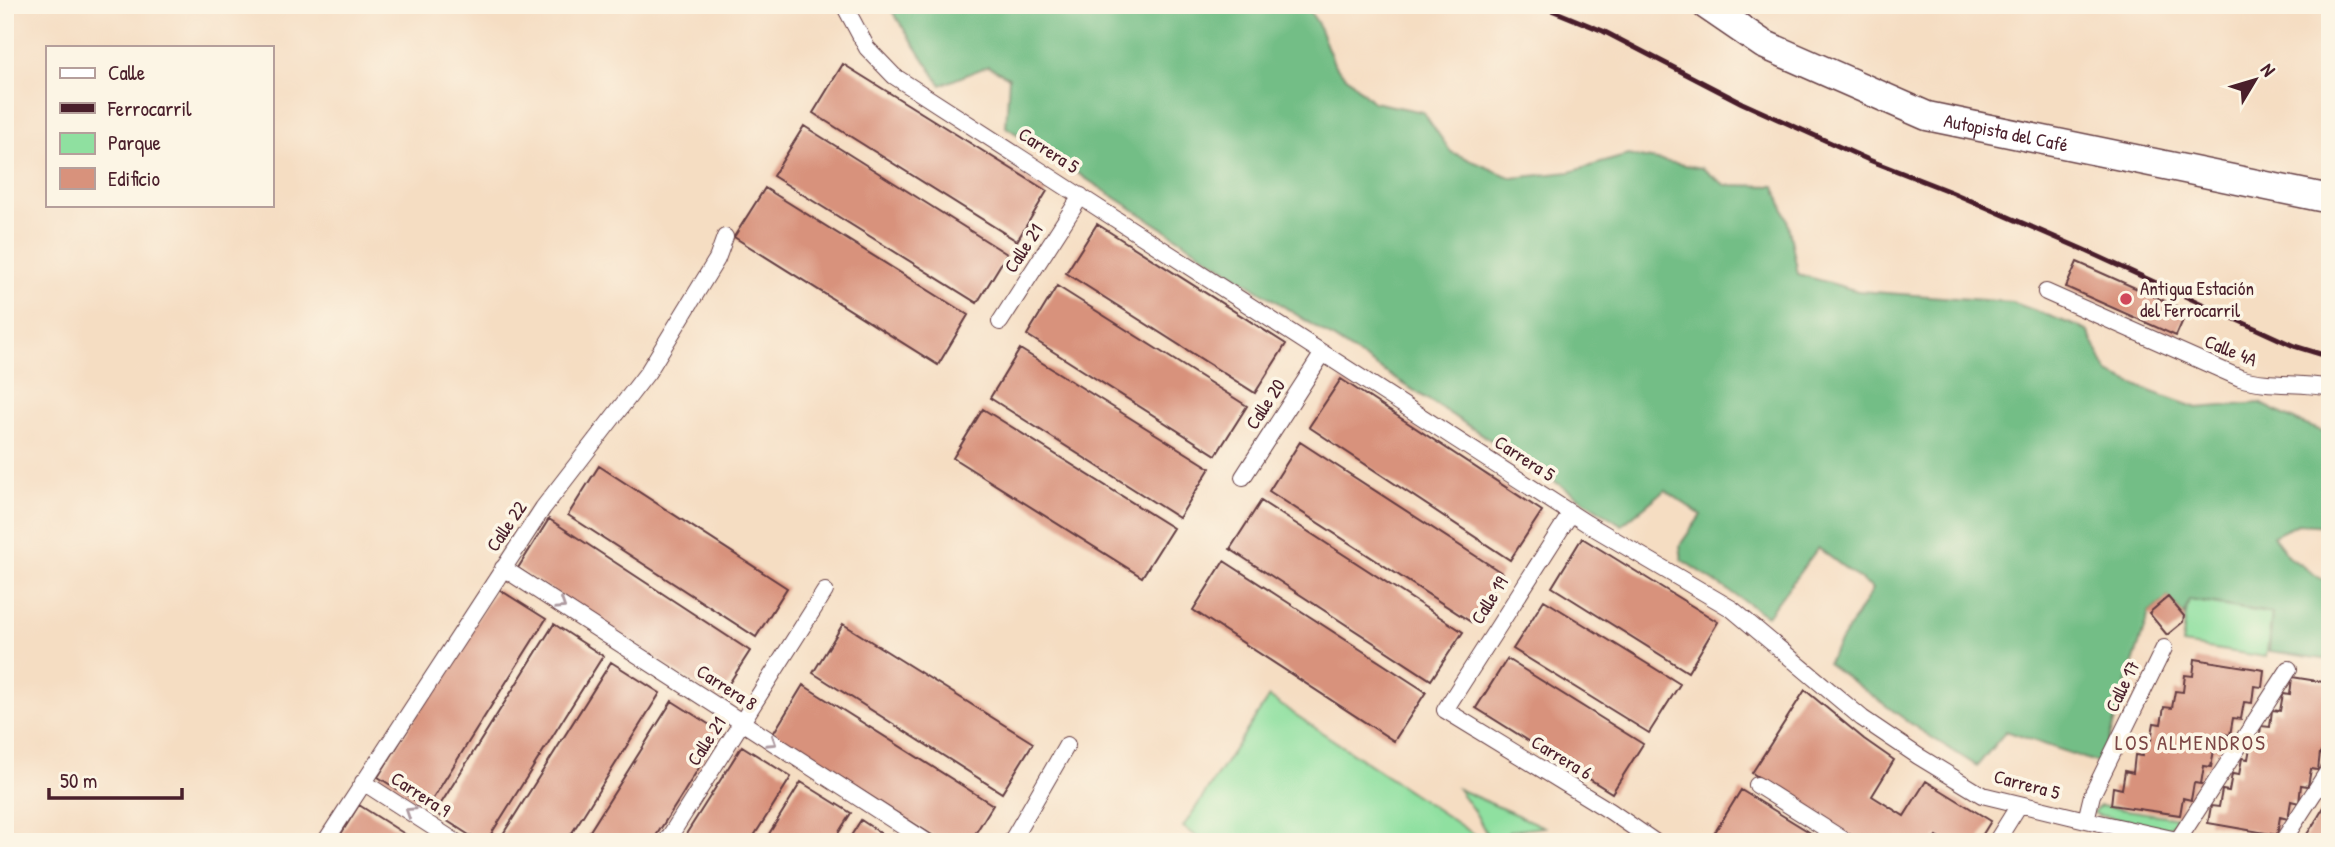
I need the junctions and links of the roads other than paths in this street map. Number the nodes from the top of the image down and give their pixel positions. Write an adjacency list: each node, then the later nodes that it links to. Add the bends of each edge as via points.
1 (844, 5): 3 (street, Carrera 5, via 867,48 894,76)
2 (1706, 5): 4 (highway, Autopista del Café, via 1763,44 1927,116)
3 (1081, 196): 7 (street, Calle 21); 8 (street, Carrera 5)
4 (2330, 199)
5 (725, 237): 12 (street, Calle 22, via 717,259 648,372 543,508)
6 (2046, 292): 9 (street, Calle 4A, via 2240,378)
7 (1000, 323)
8 (1323, 353): 10 (street, Calle 20); 11 (street, Carrera 5)
9 (2330, 388)
10 (1243, 477)
11 (1571, 513): 16 (street, Calle 19); 22 (street, Carrera 5, via 1732,609 1862,718 1918,756 1982,795)
12 (503, 568): 17 (street, Carrera 8, one-way to 17); 20 (street, Calle 22)
13 (825, 591): 17 (street, Calle 21)
14 (2164, 648): 23 (street, Calle 17, via 2092,795)
15 (2289, 669): 24 (street)
16 (1445, 710): 30 (street, Carrera 6)
17 (742, 722): 27 (street, Calle 21); 28 (street, Carrera 8, one-way to 28)
18 (1067, 745): 29 (street)
19 (2330, 768): 33 (street)
20 (363, 782): 25 (street, Calle 22); 26 (street, Carrera 9, one-way to 20)
21 (1756, 785): 31 (street)
22 (2019, 804): 23 (street, Carrera 5); 32 (street)
23 (2086, 820): 24 (street, Carrera 5)
24 (2182, 841)
25 (326, 842)
26 (456, 842)
27 (666, 842)
28 (927, 842)
29 (1011, 842)
30 (1656, 842)
31 (1847, 842)
32 (1996, 842)
33 (2283, 842)

